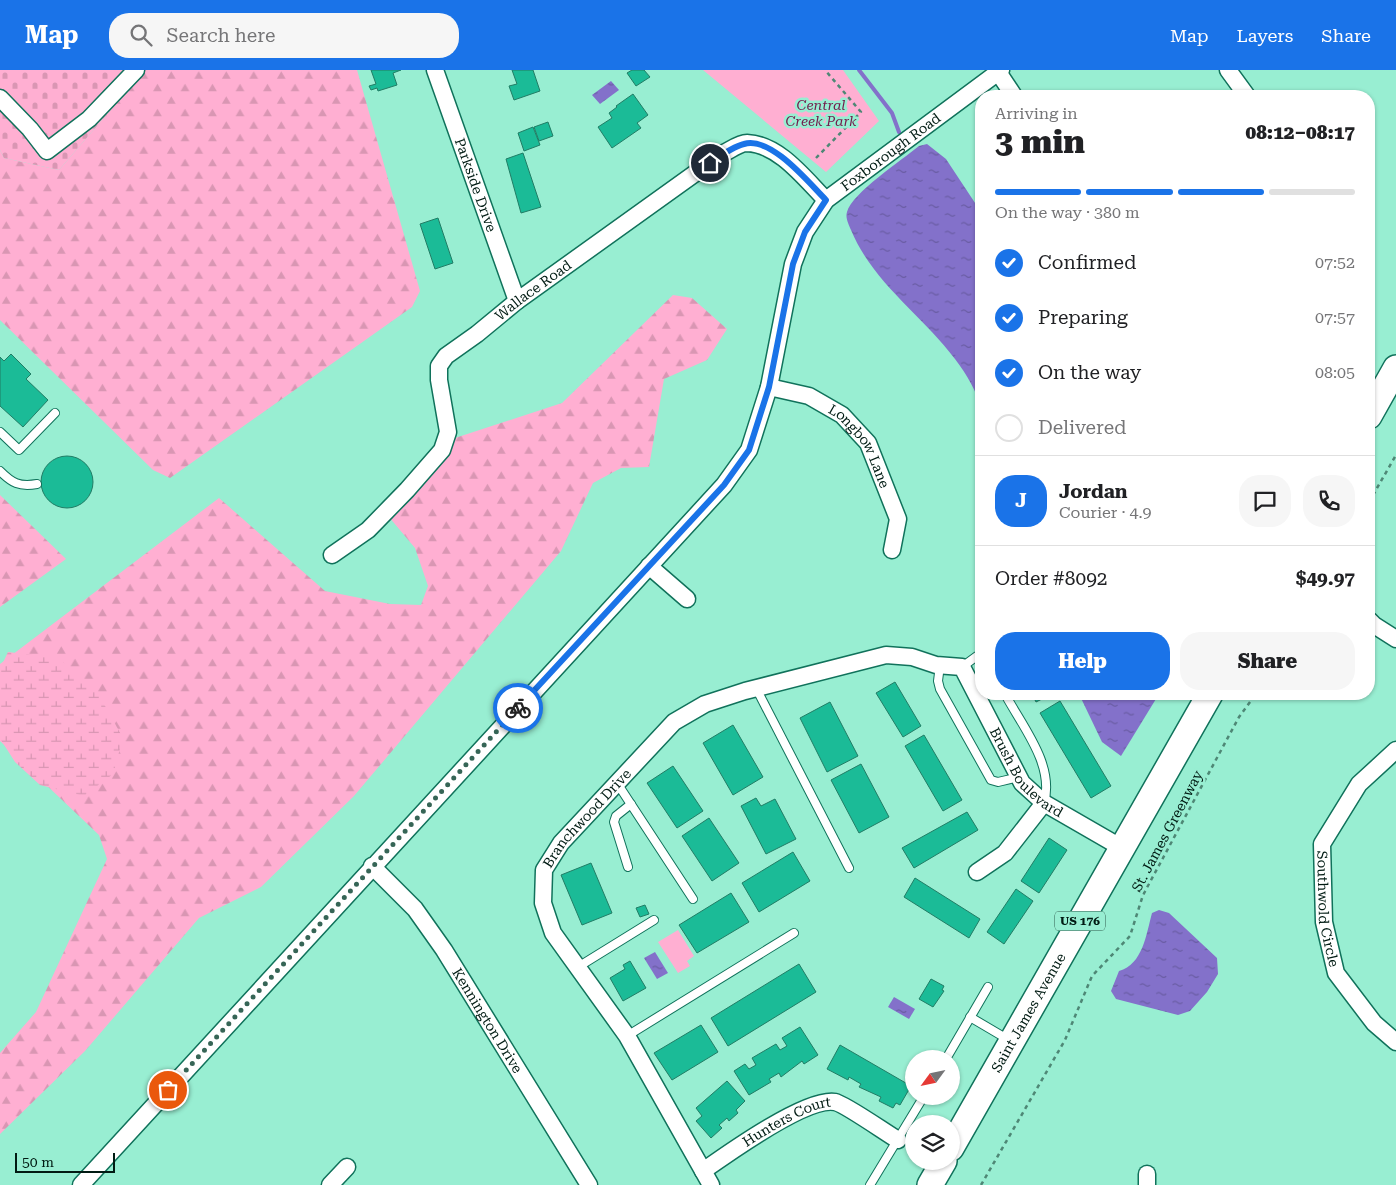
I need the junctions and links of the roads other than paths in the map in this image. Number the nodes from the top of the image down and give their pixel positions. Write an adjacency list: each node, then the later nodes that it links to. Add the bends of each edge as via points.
1 (136, 70): 7 (street, via 89,119 47,151)
2 (435, 70): 9 (street, Parkside Drive)
3 (1228, 70): 6 (street)
4 (1000, 71): 5 (street); 8 (street, Foxborough Road)
5 (1011, 90)
6 (1243, 90)
7 (0, 98)
8 (826, 200): 9 (street, Wallace Road, via 787,161 764,146 745,143 716,158); 11 (street, Foxborough Road, via 805,232 793,264)
9 (517, 301): 18 (street, Wallace Road, via 446,356 439,366 448,432 442,450 368,530)
10 (1396, 368): 12 (main road)
11 (769, 387): 17 (street, Longbow Lane, via 808,396 825,405 842,415 868,443 898,519); 19 (street, Foxborough Road, via 749,450 724,485)
12 (1375, 405)
13 (55, 413): 14 (lane, via 18,450)
14 (0, 432)
15 (0, 471): 16 (lane, via 12,482 23,486)
16 (36, 484)
17 (892, 550)
18 (332, 555)
19 (649, 566): 20 (street); 37 (street, Foxborough Road)
20 (687, 600)
21 (1375, 626): 22 (street)
22 (1396, 639)
23 (975, 657): 25 (lane)
24 (940, 665): 25 (street, Branchwood Drive); 26 (street, Branchwood Drive, via 886,655); 32 (lane, via 940,689 991,780 998,782)
25 (962, 667): 27 (street, Brush Boulevard)
26 (756, 688): 33 (street, Branchwood Drive, via 705,704 674,722); 39 (lane)
27 (975, 693)
28 (979, 700): 32 (street, Brush Boulevard)
29 (1007, 700): 34 (lane, via 1043,764 1048,790)
30 (1207, 700): 36 (main road, Saint James Avenue / US 176)
31 (1396, 750): 49 (street, Southwold Circle, via 1359,784 1322,844 1324,922 1336,973 1374,1023)
32 (1018, 777): 34 (street, Brush Boulevard)
33 (617, 783): 35 (lane); 44 (street, Branchwood Drive, via 561,843 544,870 543,903 553,933)
34 (1044, 803): 36 (street, Brush Boulevard); 40 (street, via 1005,853)
35 (631, 804): 38 (lane, via 616,816 614,822); 41 (lane)
36 (1122, 848): 48 (main road, Saint James Avenue / US 176)
37 (372, 866): 57 (street, Foxborough Road); 59 (street, Kennington Drive, via 415,909 444,950)
38 (628, 867)
39 (849, 868)
40 (977, 872)
41 (693, 899)
42 (654, 920): 44 (lane)
43 (794, 933): 47 (lane)
44 (578, 967): 47 (street, Branchwood Drive)
45 (988, 987): 46 (lane)
46 (970, 1018): 48 (lane); 50 (lane)
47 (627, 1036): 56 (street, Branchwood Drive)
48 (1012, 1042): 52 (main road, Saint James Avenue / US 176)
49 (1396, 1042)
50 (951, 1050)
51 (919, 1105): 53 (lane)
52 (960, 1132)
53 (898, 1140): 56 (street, Hunters Court, via 836,1102 819,1104 774,1125); 60 (lane)
54 (347, 1167): 58 (street)
55 (939, 1170): 61 (main road)
56 (707, 1178)
57 (81, 1185)
58 (330, 1185)
59 (589, 1185)
60 (870, 1185)
61 (930, 1185)

